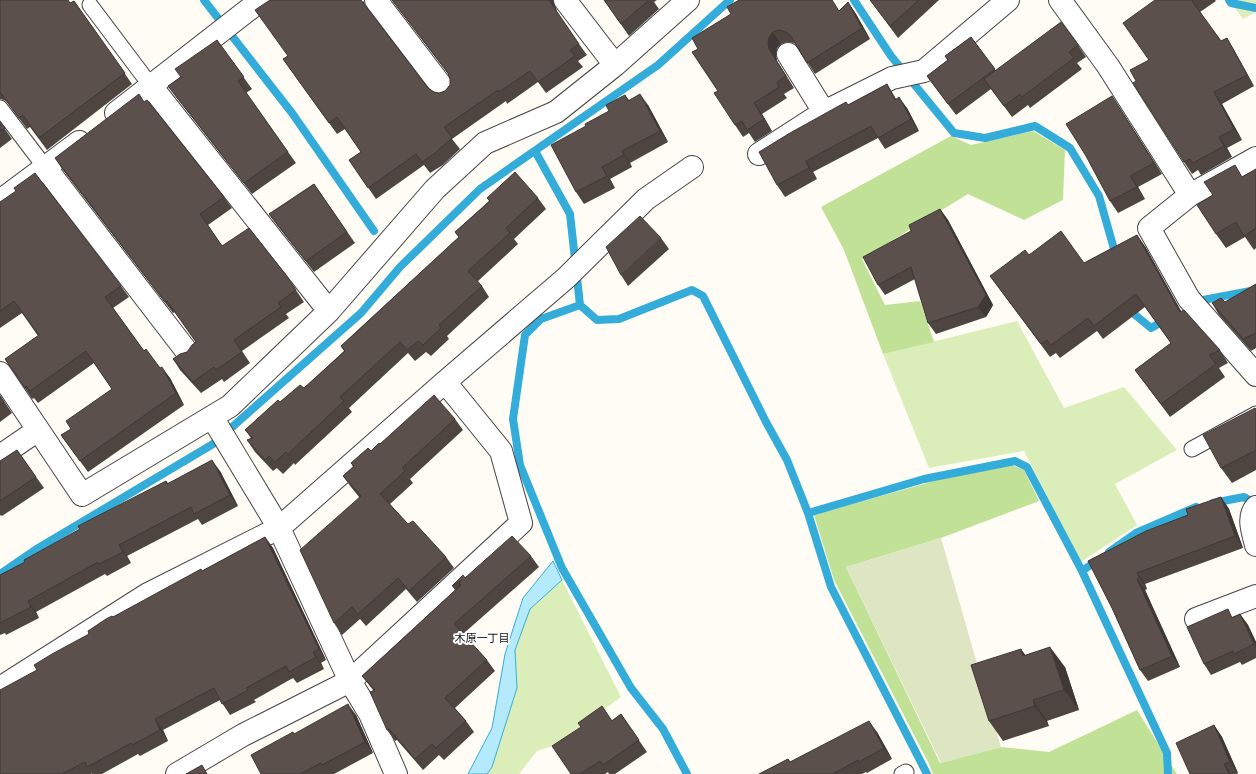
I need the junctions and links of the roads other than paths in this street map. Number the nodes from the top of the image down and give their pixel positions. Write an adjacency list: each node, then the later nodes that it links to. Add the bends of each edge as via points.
1 (261, 0): 10 (street)
2 (376, 0): 11 (street)
3 (565, 0): 9 (street)
4 (688, 0): 9 (street)
5 (1008, 0): 13 (street, via 924,71 892,78)
6 (1060, 0): 18 (street, via 1108,66)
7 (90, 5): 10 (lane)
8 (788, 54): 13 (street)
9 (615, 65): 20 (street, via 556,112 485,143 435,189)
10 (151, 86): 17 (street); 20 (street)
11 (446, 92)
12 (0, 108): 17 (lane)
13 (824, 112): 14 (street)
14 (759, 154)
15 (1256, 158): 18 (street)
16 (692, 167): 24 (street, via 646,199 566,278)
17 (46, 168): 19 (street); 21 (street)
18 (1190, 195): 23 (street, via 1149,228 1190,299)
19 (0, 201)
20 (329, 311): 26 (street, via 230,406)
21 (188, 352)
22 (0, 373): 27 (street)
23 (1256, 375)
24 (445, 382): 31 (street); 35 (street, via 501,451 522,523)
25 (1256, 414): 28 (lane)
26 (212, 417): 27 (street, via 82,495); 31 (street)
27 (38, 430): 29 (street)
28 (1192, 449)
29 (0, 456)
30 (1255, 508): 32 (street, via 1251,521)
31 (280, 528): 35 (street); 36 (street, via 148,594)
32 (1256, 545)
33 (1256, 596): 34 (street)
34 (1196, 619)
35 (350, 681): 37 (street, via 243,735); 38 (street, via 370,714)
36 (0, 688)
37 (177, 774)
38 (396, 774)

